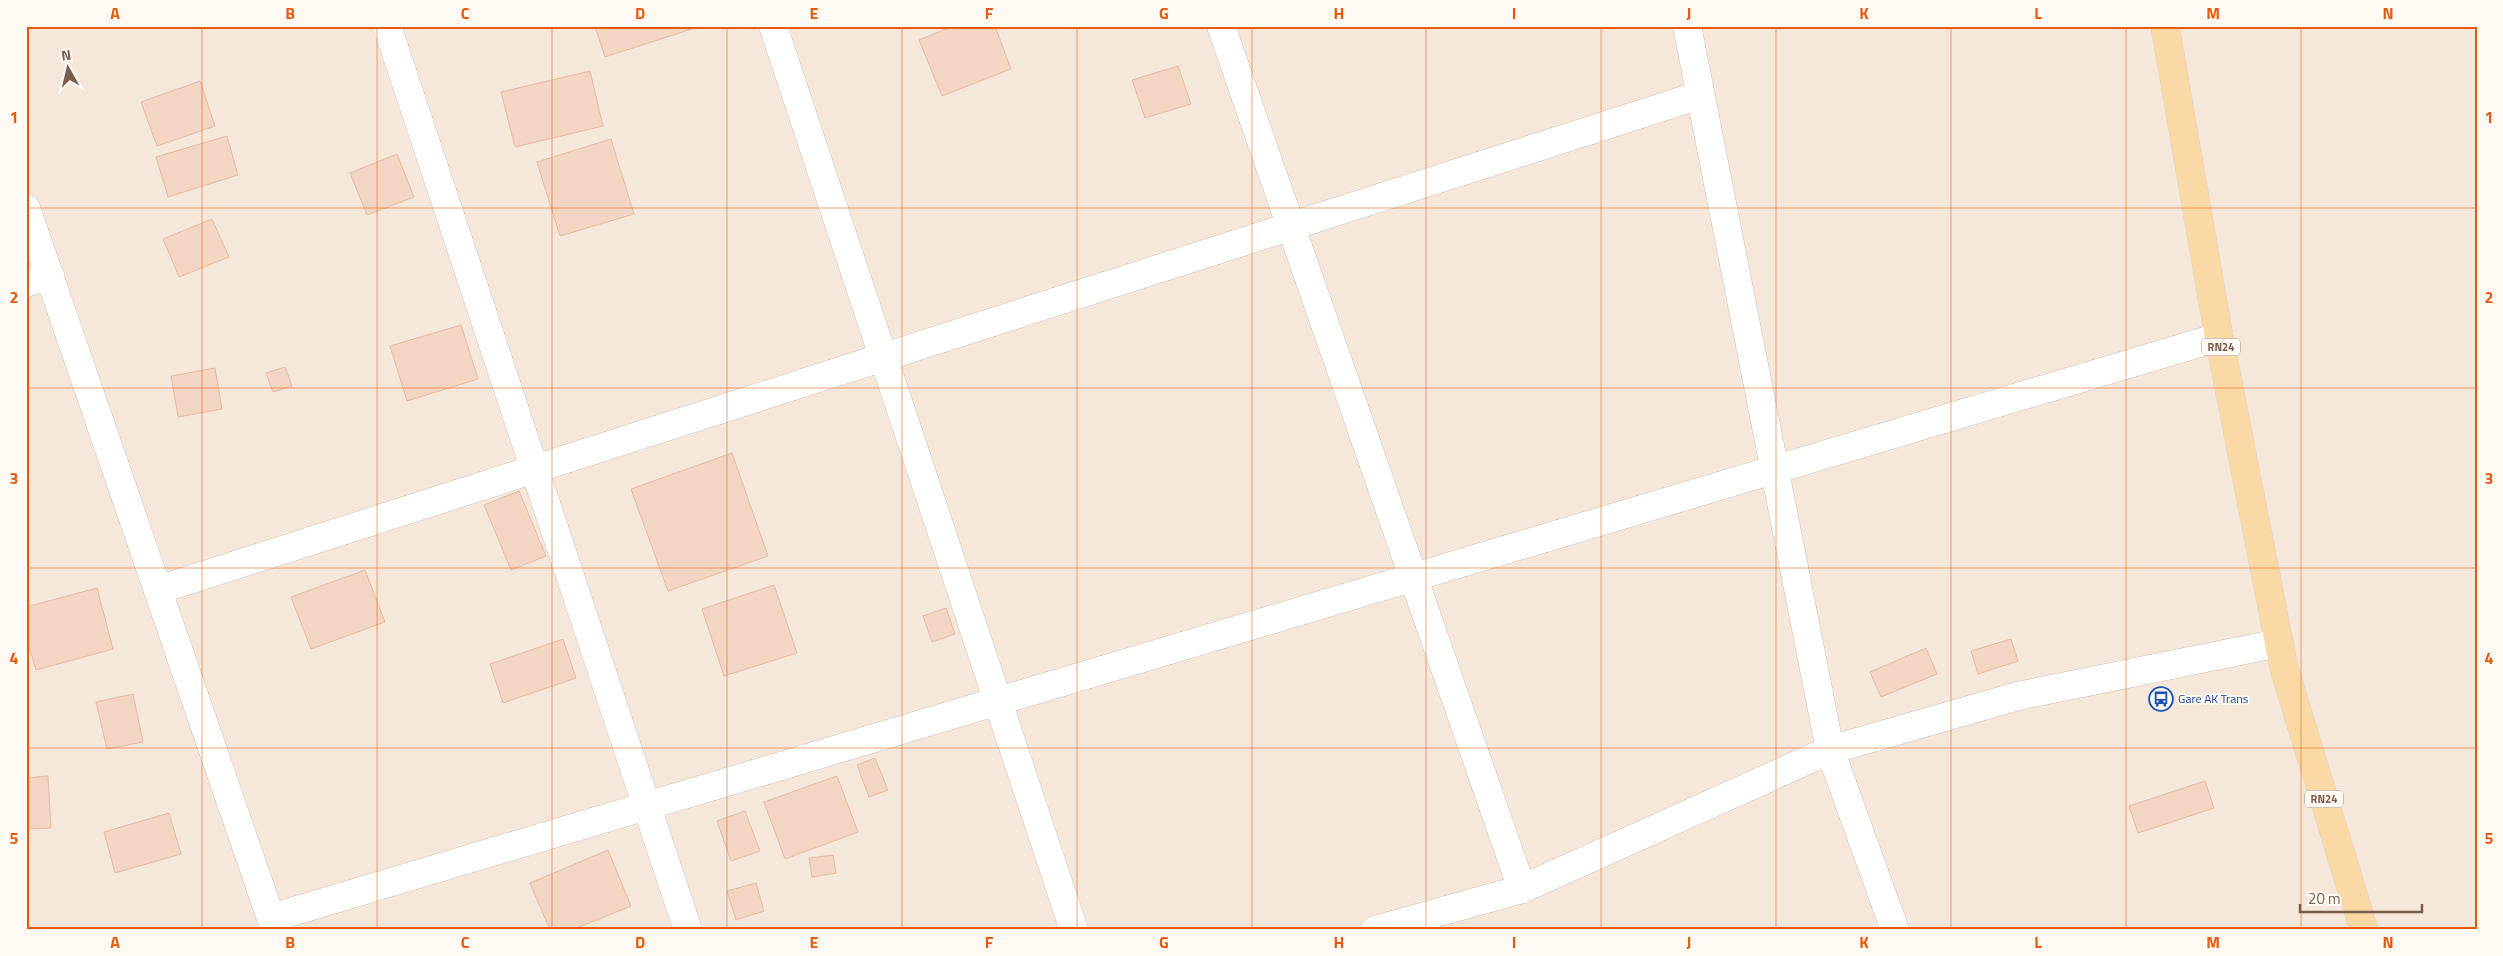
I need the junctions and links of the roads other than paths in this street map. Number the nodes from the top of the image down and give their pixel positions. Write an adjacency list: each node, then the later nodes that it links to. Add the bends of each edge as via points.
1 (387, 26): 12 (street)
2 (773, 26): 11 (street)
3 (1221, 26): 8 (street)
4 (1687, 26): 6 (street)
5 (2165, 26): 10 (main road, RN24)
6 (1700, 95): 8 (street); 13 (street)
7 (26, 208): 9 (street)
8 (1291, 227): 11 (street); 14 (street)
9 (38, 279): 15 (street)
10 (2220, 338): 13 (street); 16 (main road, RN24)
11 (884, 357): 12 (street); 17 (street)
12 (535, 469): 15 (street); 19 (street)
13 (1775, 470): 14 (street); 18 (street)
14 (1414, 578): 17 (street); 20 (street)
15 (158, 590): 21 (street)
16 (2279, 643): 18 (street, via 2018,696); 26 (main road, RN24)
17 (998, 702): 19 (street); 23 (street)
18 (1830, 750): 20 (street); 25 (street)
19 (647, 806): 21 (street); 22 (street)
20 (1522, 889): 24 (street)
21 (273, 924)
22 (688, 930)
23 (1074, 930)
24 (1375, 930)
25 (1895, 930)
26 (2364, 930)

